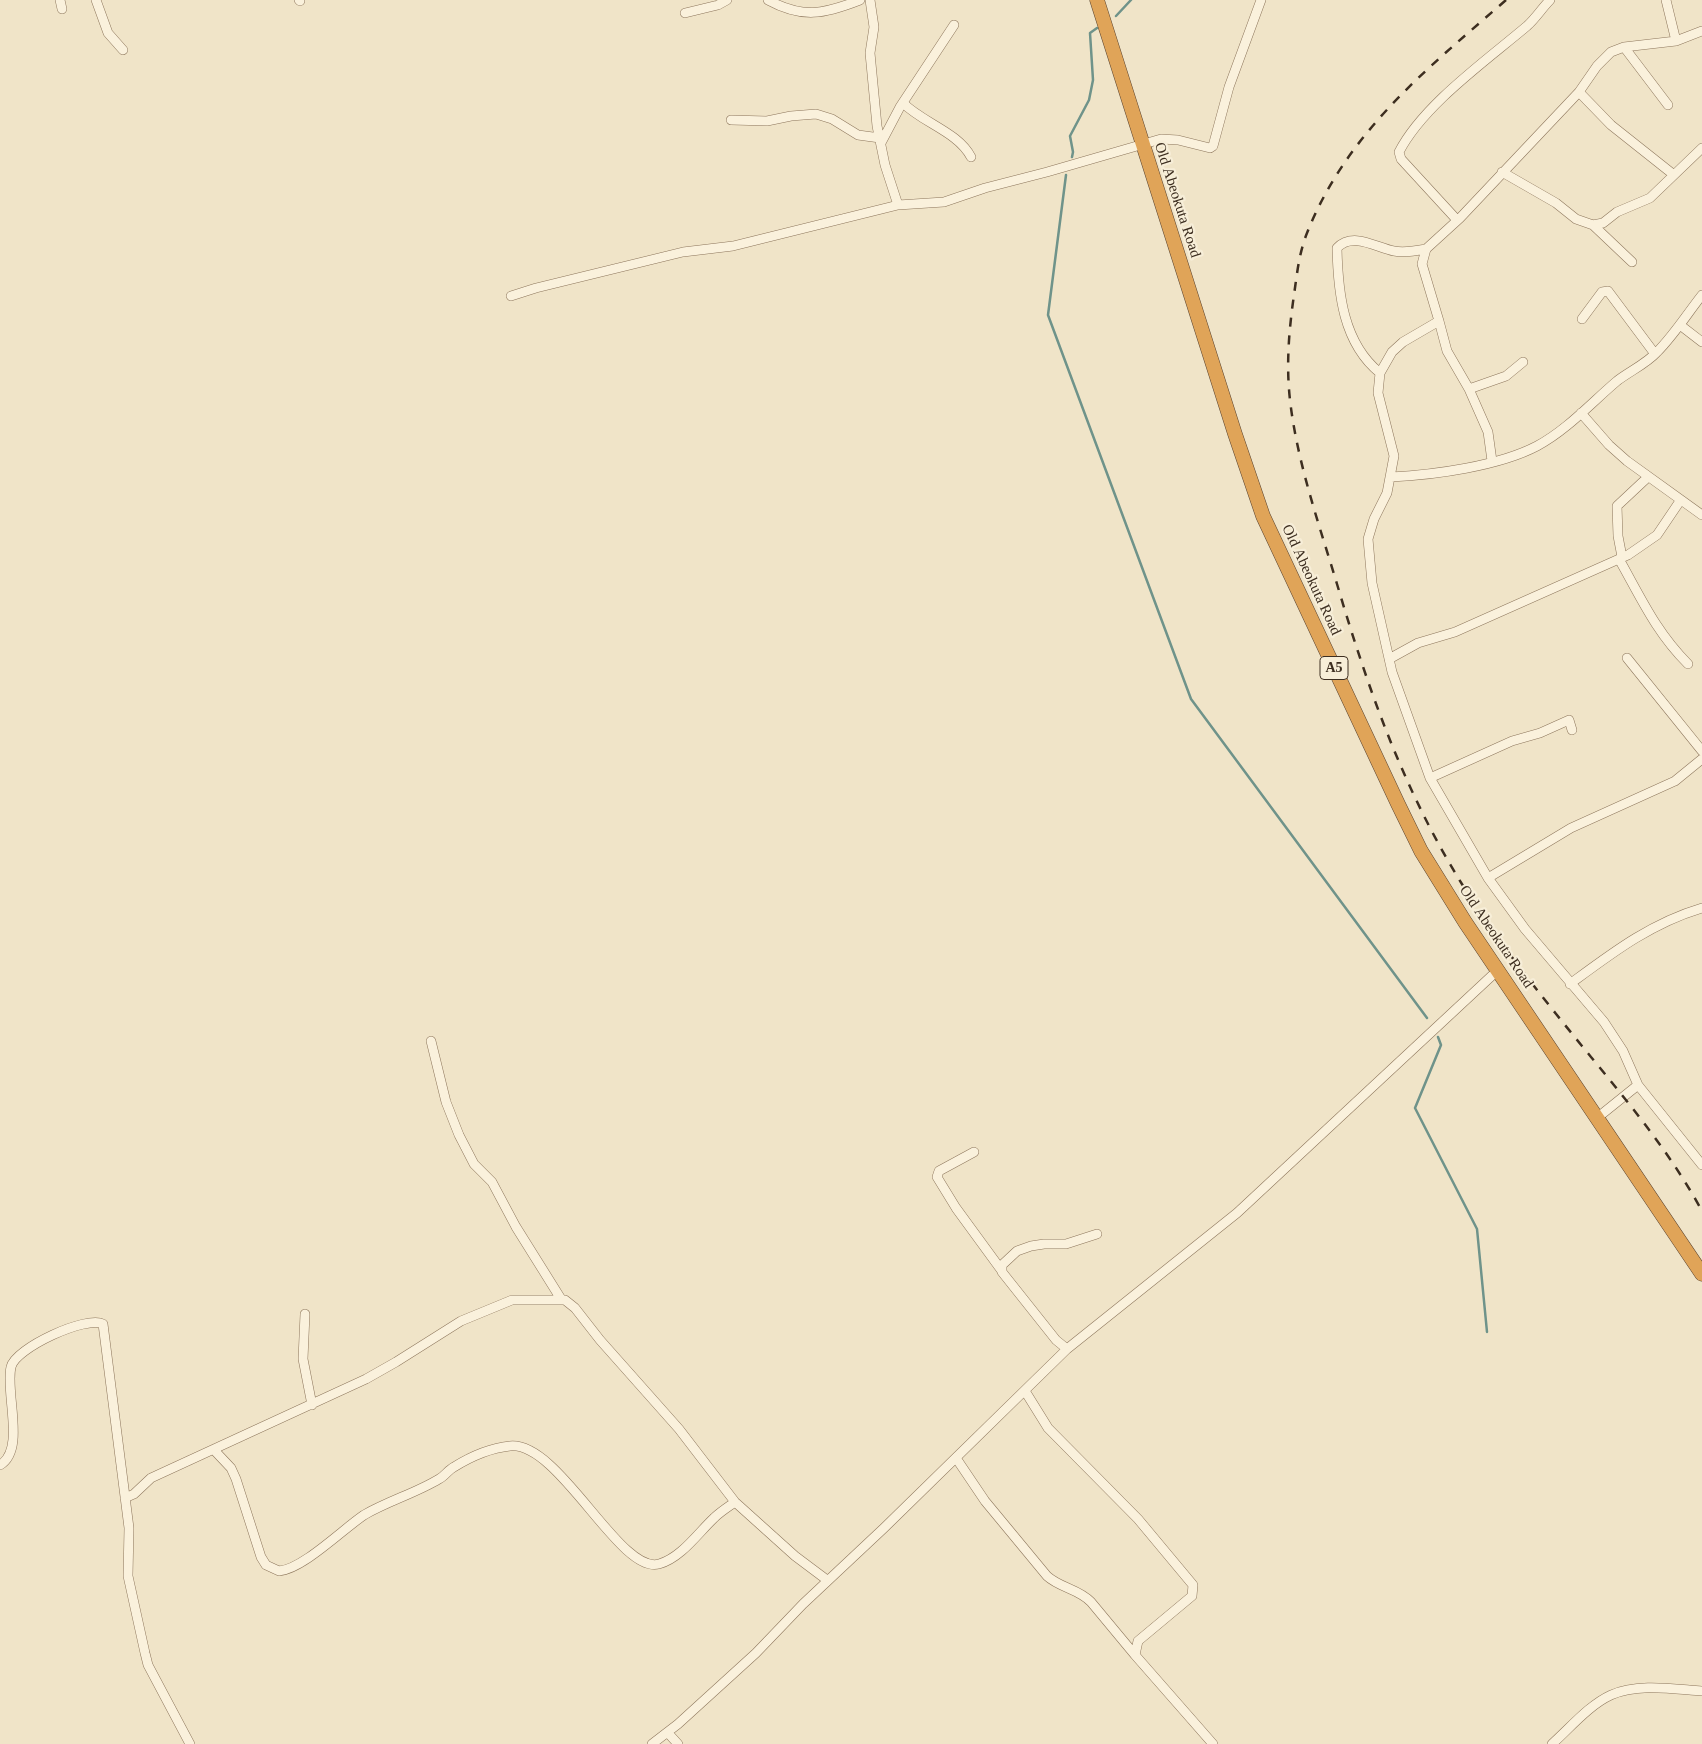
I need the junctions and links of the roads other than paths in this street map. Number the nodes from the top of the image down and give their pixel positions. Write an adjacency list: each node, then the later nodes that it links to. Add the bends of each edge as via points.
1 (96, 0): 15 (street, via 108,33)
2 (727, 0): 10 (street)
3 (768, 0): 4 (street, via 797,12 822,13)
4 (860, 0)
5 (870, 0): 20 (street, via 874,27 870,53)
6 (1097, 0): 21 (highway, Old Abeokuta Road / A5)
7 (1261, 0): 21 (street, via 1229,87 1213,146 1207,149 1169,138)
8 (1550, 0): 27 (street, via 1530,24 1424,118 1399,152 1401,159)
9 (1666, 0): 13 (street)
10 (685, 13)
11 (954, 25): 17 (street)
12 (1702, 31): 13 (street)
13 (1676, 40): 14 (street)
14 (1624, 47): 16 (street, via 1611,52 1597,66); 18 (street)
15 (122, 50)
16 (1579, 92): 24 (street); 25 (street, via 1611,125)
17 (903, 103): 20 (street); 23 (street, via 966,146)
18 (1668, 105)
19 (731, 120): 20 (street, via 767,121 816,114 832,119 858,135)
20 (881, 140): 26 (street, via 884,165)
21 (1142, 143): 26 (street, via 944,202); 57 (highway, Old Abeokuta Road / A5, via 1263,516 1421,851)
22 (1702, 148): 25 (street)
23 (971, 157)
24 (1502, 172): 27 (street); 28 (street, via 1556,203 1576,219)
25 (1674, 175): 28 (street, via 1650,198)
26 (898, 205): 32 (street, via 733,246 683,252)
27 (1458, 220): 29 (street)
28 (1593, 225): 30 (street)
29 (1426, 249): 34 (street, via 1422,264); 39 (street, via 1401,252 1361,241 1337,248 1346,320 1352,339 1362,357)
30 (1632, 262)
31 (1702, 295): 35 (street)
32 (511, 296)
33 (1582, 319): 37 (street, via 1602,292 1608,291)
34 (1439, 321): 39 (street, via 1403,342 1392,352); 40 (street, via 1447,352)
35 (1680, 324): 36 (street); 37 (street)
36 (1702, 342)
37 (1655, 354): 41 (street, via 1618,380)
38 (1523, 362): 40 (street, via 1506,376)
39 (1380, 373): 43 (street, via 1378,393 1394,456)
40 (1469, 389): 42 (street, via 1488,432)
41 (1581, 413): 42 (street, via 1537,446); 44 (street, via 1609,445)
42 (1492, 461): 43 (street, via 1432,474)
43 (1392, 477): 49 (street, via 1368,539 1372,583)
44 (1648, 477): 45 (street); 47 (street, via 1617,506)
45 (1680, 501): 46 (street); 47 (street, via 1657,534 1644,546)
46 (1702, 515)
47 (1621, 558): 49 (street, via 1455,632 1418,643); 50 (street, via 1650,617 1669,645)
48 (1627, 658): 52 (street)
49 (1389, 659): 54 (street)
50 (1688, 664)
51 (1572, 730): 54 (street, via 1569,720 1512,741)
52 (1702, 751)
53 (1702, 759): 55 (street, via 1675,781 1571,828)
54 (1430, 778): 55 (street)
55 (1488, 878): 58 (street)
56 (1702, 908): 58 (street, via 1672,917 1648,930)
57 (1498, 970): 61 (highway, Old Abeokuta Road / A5); 69 (street, via 1237,1213)
58 (1570, 984): 60 (street, via 1604,1022)
59 (432, 1041): 67 (street, via 446,1102 459,1135 474,1164 496,1188)
60 (1638, 1085): 61 (street); 63 (street)
61 (1597, 1118): 66 (highway, Old Abeokuta Road / A5)
62 (974, 1152): 65 (street, via 939,1171 937,1177)
63 (1702, 1165)
64 (1097, 1234): 65 (street, via 1066,1244 1044,1244 1017,1251 1002,1264)
65 (1002, 1272): 69 (street)
66 (1702, 1274)
67 (560, 1299): 71 (street, via 512,1300 461,1321 396,1362); 76 (street, via 575,1308 679,1429)
68 (305, 1314): 71 (street, via 303,1359)
69 (1067, 1350): 70 (street)
70 (1025, 1391): 73 (street); 78 (street, via 1048,1428 1099,1477 1193,1584 1192,1596 1138,1641)
71 (312, 1405): 72 (street)
72 (214, 1450): 75 (street, via 151,1478); 76 (street, via 225,1460 236,1479 261,1557 266,1565 279,1571 293,1567 364,1516 440,1479 460,1463 507,1446 522,1447 535,1453 614,1537 641,1562 649,1565 665,1562 679,1552 715,1516)
73 (956, 1458): 77 (street); 78 (street, via 985,1502 1047,1576 1086,1596)
74 (0, 1465): 75 (street, via 8,1458 13,1442 9,1378 14,1359 31,1346 77,1325 99,1322 105,1331)
75 (125, 1498): 81 (street, via 129,1528 128,1576 148,1665)
76 (735, 1502): 77 (street)
77 (827, 1580): 80 (street, via 756,1653)
78 (1135, 1655): 84 (street)
79 (1702, 1691): 85 (street, via 1641,1688 1611,1695)
80 (668, 1733): 82 (street); 83 (street)
81 (190, 1744)
82 (652, 1744)
83 (678, 1744)
84 (1214, 1744)
85 (1552, 1744)

